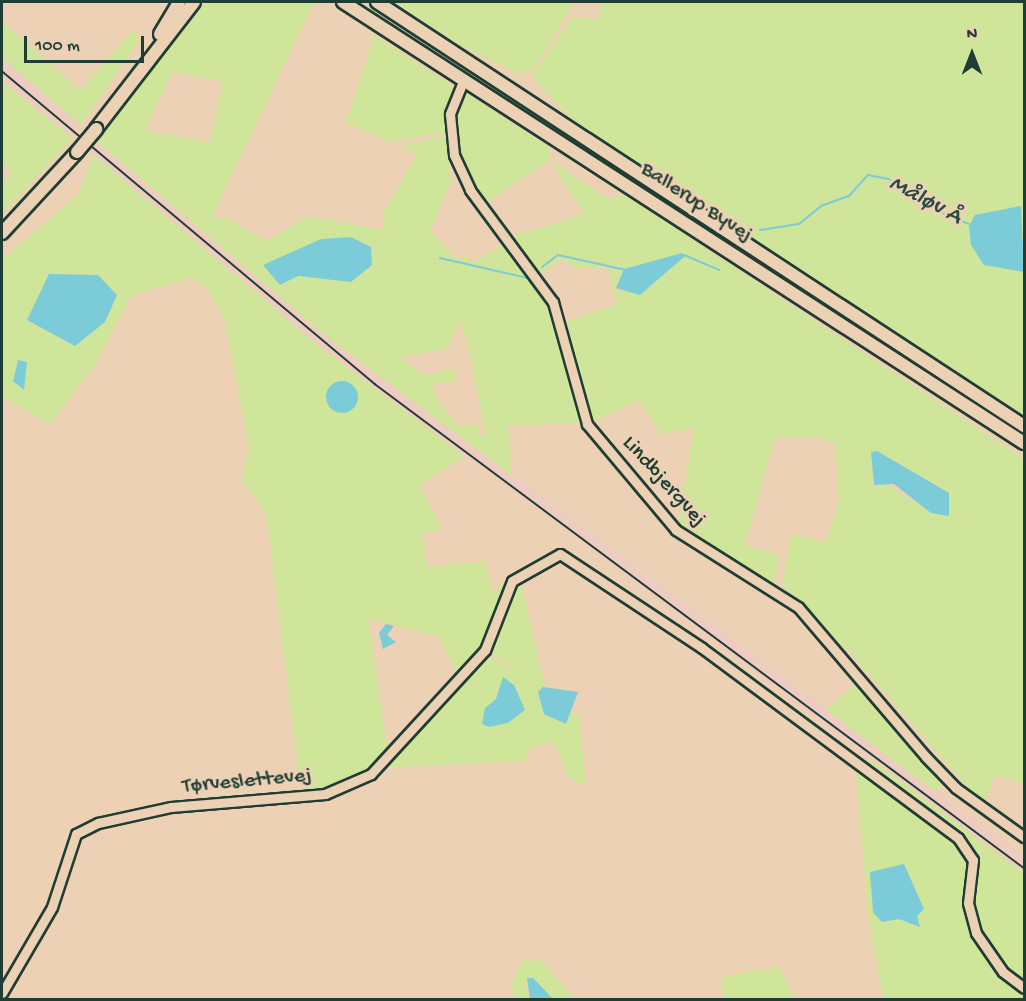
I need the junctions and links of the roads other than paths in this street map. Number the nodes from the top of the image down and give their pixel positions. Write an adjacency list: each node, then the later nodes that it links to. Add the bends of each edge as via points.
1 (343, 2): 4 (main road, Ballerup Byvej)
2 (377, 2): 6 (main road, Ballerup Byvej)
3 (187, 3): 5 (main road, bridge, via 96,129)
4 (464, 79): 7 (main road, Ballerup Byvej); 8 (street, Lindbjergvej, via 450,114 454,155 470,190 553,302 577,396 592,430 676,530 798,607 933,765)
5 (2, 233)
6 (1024, 426)
7 (1024, 443)
8 (1024, 837)
9 (1024, 988): 10 (street, Tørveslettevej, via 1003,972 976,933 968,903 973,860 958,838 702,648 560,554 513,581 484,650 371,774 325,794 171,807 98,823 76,834 52,907)
10 (2, 993)

